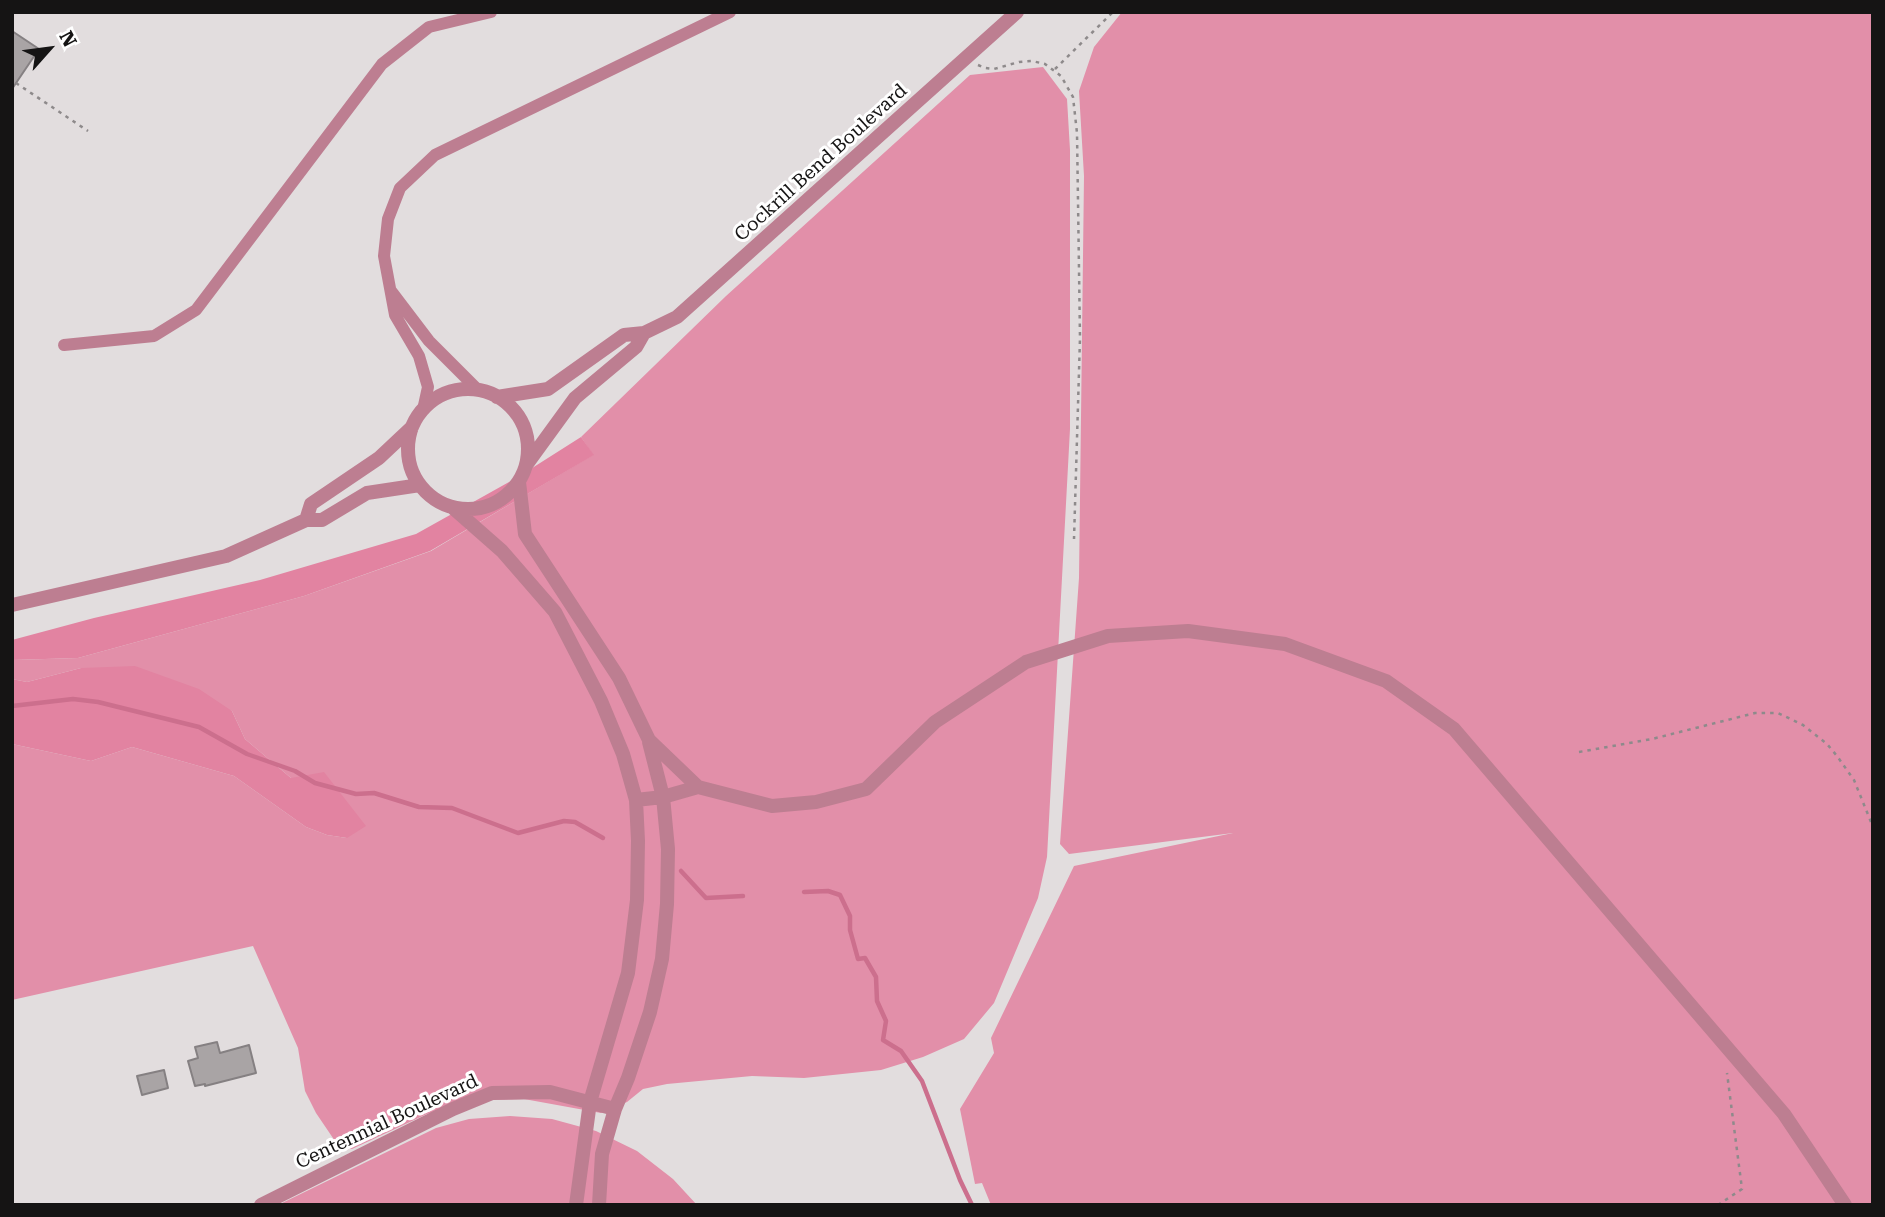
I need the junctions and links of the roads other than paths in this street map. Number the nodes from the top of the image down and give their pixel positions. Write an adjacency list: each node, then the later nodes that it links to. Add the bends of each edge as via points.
1 (491, 12): 6 (street, via 429,27 382,64 196,310 154,336)
2 (730, 12): 4 (street, via 435,155 400,188 388,219 384,257)
3 (1017, 12): 5 (street, Cockrill Bend Boulevard, via 677,317)
4 (388, 288): 7 (street, via 429,341); 9 (street, via 395,315 419,356 428,387)
5 (644, 333): 8 (street, Cockrill Bend Boulevard, via 624,335 548,390); 11 (street, Cockrill Bend Boulevard, via 636,347 575,398)
6 (64, 345)
7 (478, 390): 8 (street); 9 (street, via 448,393)
8 (497, 397): 11 (street, via 513,409 524,426)
9 (423, 410): 10 (street)
10 (412, 427): 13 (street, via 408,447); 15 (street, via 379,458 311,504)
11 (527, 464): 12 (street)
12 (519, 482): 14 (street, via 490,506); 16 (street, via 525,534)
13 (420, 485): 14 (street); 15 (street, via 367,493 322,520)
14 (452, 508): 18 (street, via 502,551)
15 (306, 520): 17 (street, via 226,556)
16 (570, 603): 18 (street); 19 (street, via 619,678)
17 (12, 605)
18 (555, 612): 22 (street, via 601,701)
19 (649, 740): 20 (street); 21 (street)
20 (698, 787): 21 (street); 28 (street, via 772,806 816,802 866,789 935,722 1026,662 1108,636 1188,631 1285,645 1386,681 1454,729 1784,1114)
21 (663, 797): 22 (street); 24 (street, via 668,849 662,959 650,1012)
22 (636, 800): 23 (street, via 637,900 628,973)
23 (590, 1102): 24 (street, Centennial Boulevard); 25 (street, Centennial Boulevard, via 550,1091 492,1093); 26 (street)
24 (615, 1109): 27 (street, via 602,1154)
25 (261, 1205)
26 (576, 1205)
27 (599, 1205)
28 (1844, 1205)

